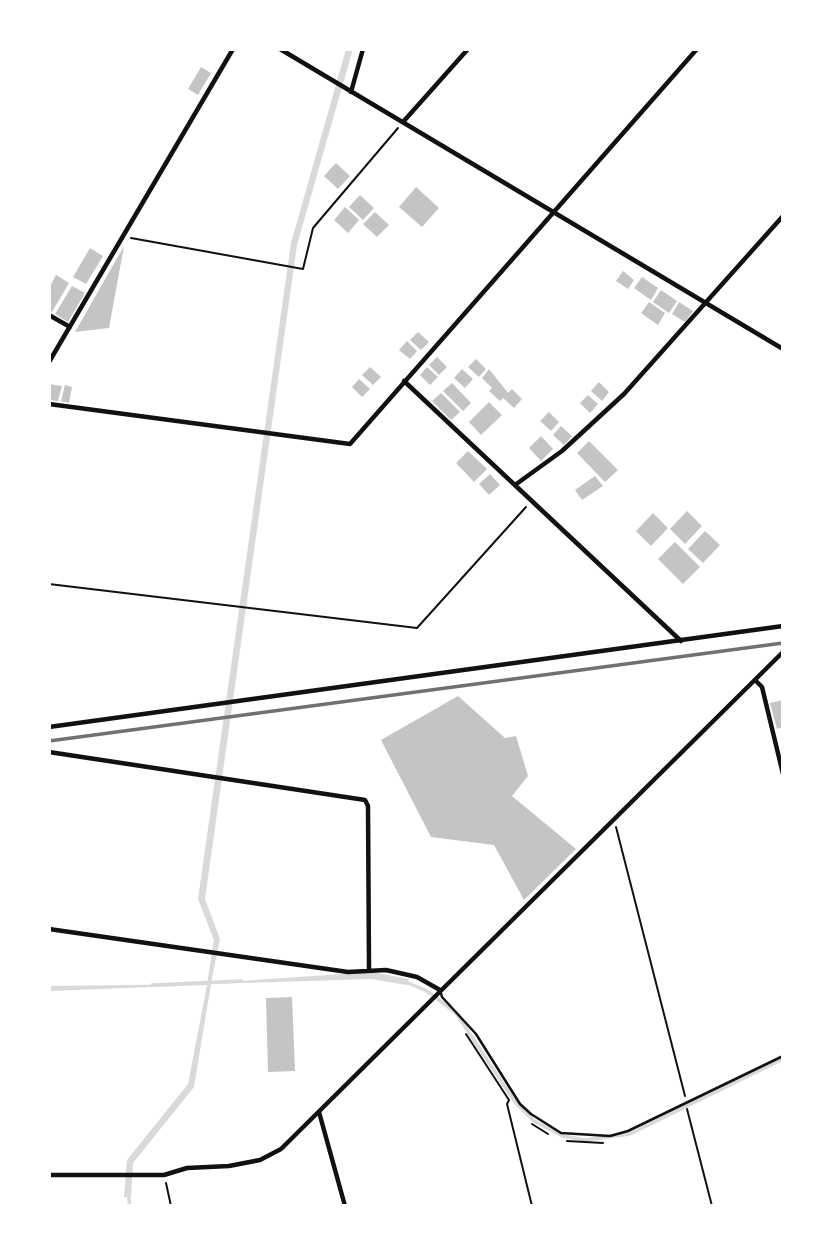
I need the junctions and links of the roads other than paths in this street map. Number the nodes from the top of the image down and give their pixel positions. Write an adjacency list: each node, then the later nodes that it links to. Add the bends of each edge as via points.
1 (233, 49): 12 (street)
2 (280, 49): 6 (street)
3 (363, 49): 6 (street)
4 (468, 49): 7 (street)
5 (697, 49): 8 (street)
6 (351, 92): 7 (street)
7 (403, 122): 8 (street)
8 (553, 211): 10 (street); 15 (street)
9 (783, 216): 10 (street)
10 (706, 302): 13 (street); 17 (street, via 624,394 562,451)
11 (49, 314): 12 (street)
12 (70, 327): 14 (street)
13 (783, 349)
14 (49, 362)
15 (404, 380): 16 (street, via 350,444); 17 (street)
16 (49, 404)
17 (515, 485): 19 (street)
18 (783, 626): 19 (street)
19 (681, 641): 22 (street)
20 (783, 652): 21 (street)
21 (755, 680): 24 (street, via 762,687); 27 (street)
22 (49, 727)
23 (49, 752): 26 (street, via 365,800)
24 (783, 774)
25 (49, 929): 26 (street, via 348,972)
26 (369, 969): 27 (street, via 417,977)
27 (440, 990): 28 (lane, via 477,1034 520,1104 561,1133 610,1136); 29 (street)
28 (783, 1056)
29 (319, 1111): 30 (street, via 281,1149 260,1160 164,1175); 31 (street)
30 (49, 1175)
31 (345, 1206)

